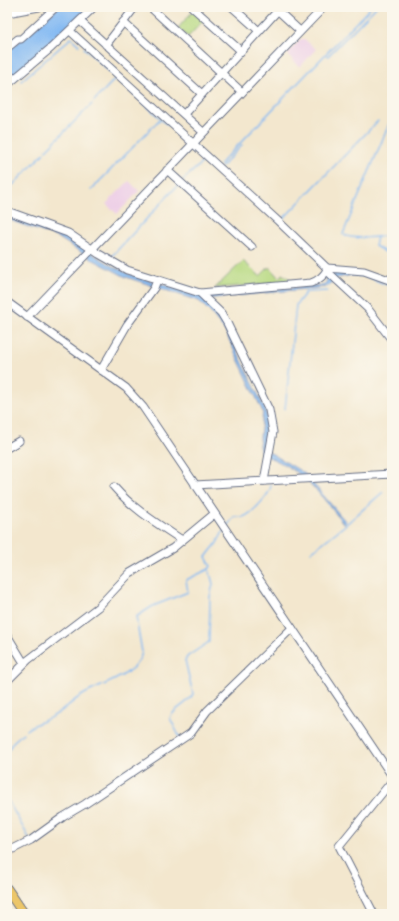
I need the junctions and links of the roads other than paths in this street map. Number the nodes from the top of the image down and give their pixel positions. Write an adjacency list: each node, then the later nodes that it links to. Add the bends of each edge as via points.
1 (39, 7): 10 (street)
2 (56, 7): 18 (street, via 21,39)
3 (94, 7): 12 (street)
4 (135, 7): 13 (street)
5 (150, 7): 20 (street)
6 (192, 7): 19 (street)
7 (232, 7): 15 (street)
8 (324, 7): 16 (street)
9 (278, 8): 15 (street); 16 (street)
10 (21, 9): 11 (street)
11 (7, 13)
12 (80, 21): 14 (street); 17 (street)
13 (123, 22): 17 (street); 23 (street)
14 (70, 31): 21 (street); 26 (street)
15 (259, 31): 19 (street)
16 (300, 31): 22 (street)
17 (106, 45): 24 (street)
18 (7, 48)
19 (241, 51): 20 (street)
20 (221, 73): 22 (street); 23 (street)
21 (7, 85)
22 (242, 92): 25 (street)
23 (202, 94): 24 (street)
24 (184, 114): 25 (street)
25 (203, 132): 26 (street)
26 (192, 144): 27 (street); 31 (street, via 278,220)
27 (167, 170): 29 (street); 30 (street)
28 (7, 211): 30 (street, via 68,233)
29 (252, 247)
30 (88, 251): 33 (street); 36 (street)
31 (328, 271): 32 (street, via 364,271); 34 (street, via 311,283); 37 (street, via 368,309)
32 (392, 281)
33 (156, 283): 34 (street); 38 (street)
34 (202, 296): 42 (street, via 221,313 227,323 269,410 273,432)
35 (7, 302): 36 (street)
36 (27, 316): 38 (street)
37 (392, 340)
38 (101, 370): 43 (street, via 126,388 143,407)
39 (19, 441): 40 (street)
40 (7, 448)
41 (392, 474): 42 (street)
42 (264, 481): 43 (street)
43 (195, 485): 45 (street)
44 (114, 487): 46 (street, via 124,499)
45 (214, 514): 46 (street); 47 (street)
46 (182, 540): 49 (street, via 130,573 98,607)
47 (292, 628): 51 (street); 53 (street, via 207,711 191,733 31,840)
48 (7, 635): 49 (street)
49 (24, 663): 50 (street)
50 (7, 681)
51 (392, 776)
52 (392, 781): 56 (street, via 339,846)
53 (7, 852)
54 (7, 889): 55 (main road)
55 (24, 914)
56 (374, 914)

